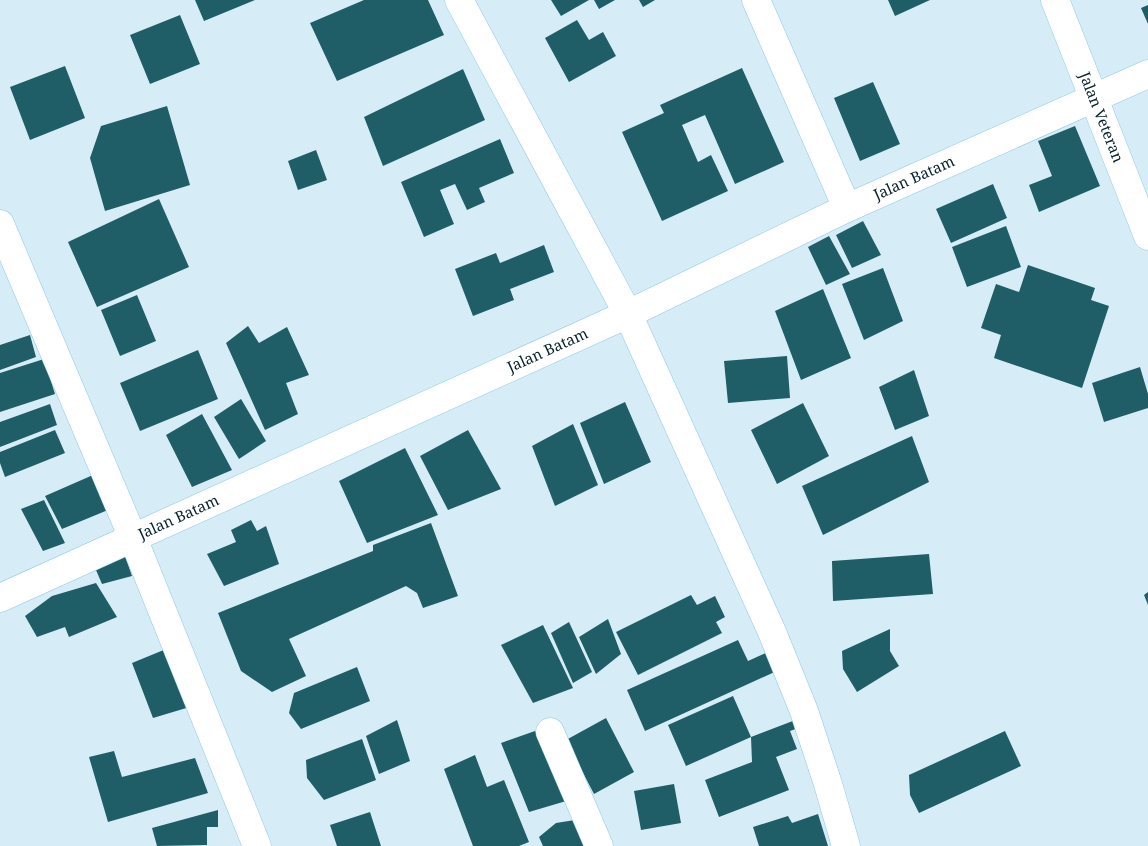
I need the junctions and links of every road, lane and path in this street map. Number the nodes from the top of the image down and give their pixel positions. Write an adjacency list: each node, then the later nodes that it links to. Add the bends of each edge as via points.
1 (459, 0): 9 (street)
2 (756, 0): 6 (street)
3 (1056, 0): 5 (street, Jalan Veteran)
4 (1148, 74): 5 (street, Jalan Batam)
5 (1095, 98): 6 (street, Jalan Batam); 8 (street, Jalan Veteran)
6 (847, 208): 9 (street, Jalan Batam)
7 (0, 224): 10 (street)
8 (1148, 236)
9 (628, 314): 10 (street, Jalan Batam); 15 (street, via 772,632 804,711)
10 (133, 538): 11 (street, Jalan Batam); 13 (street)
11 (0, 598)
12 (550, 732): 14 (street)
13 (257, 846)
14 (599, 846)
15 (846, 846)

